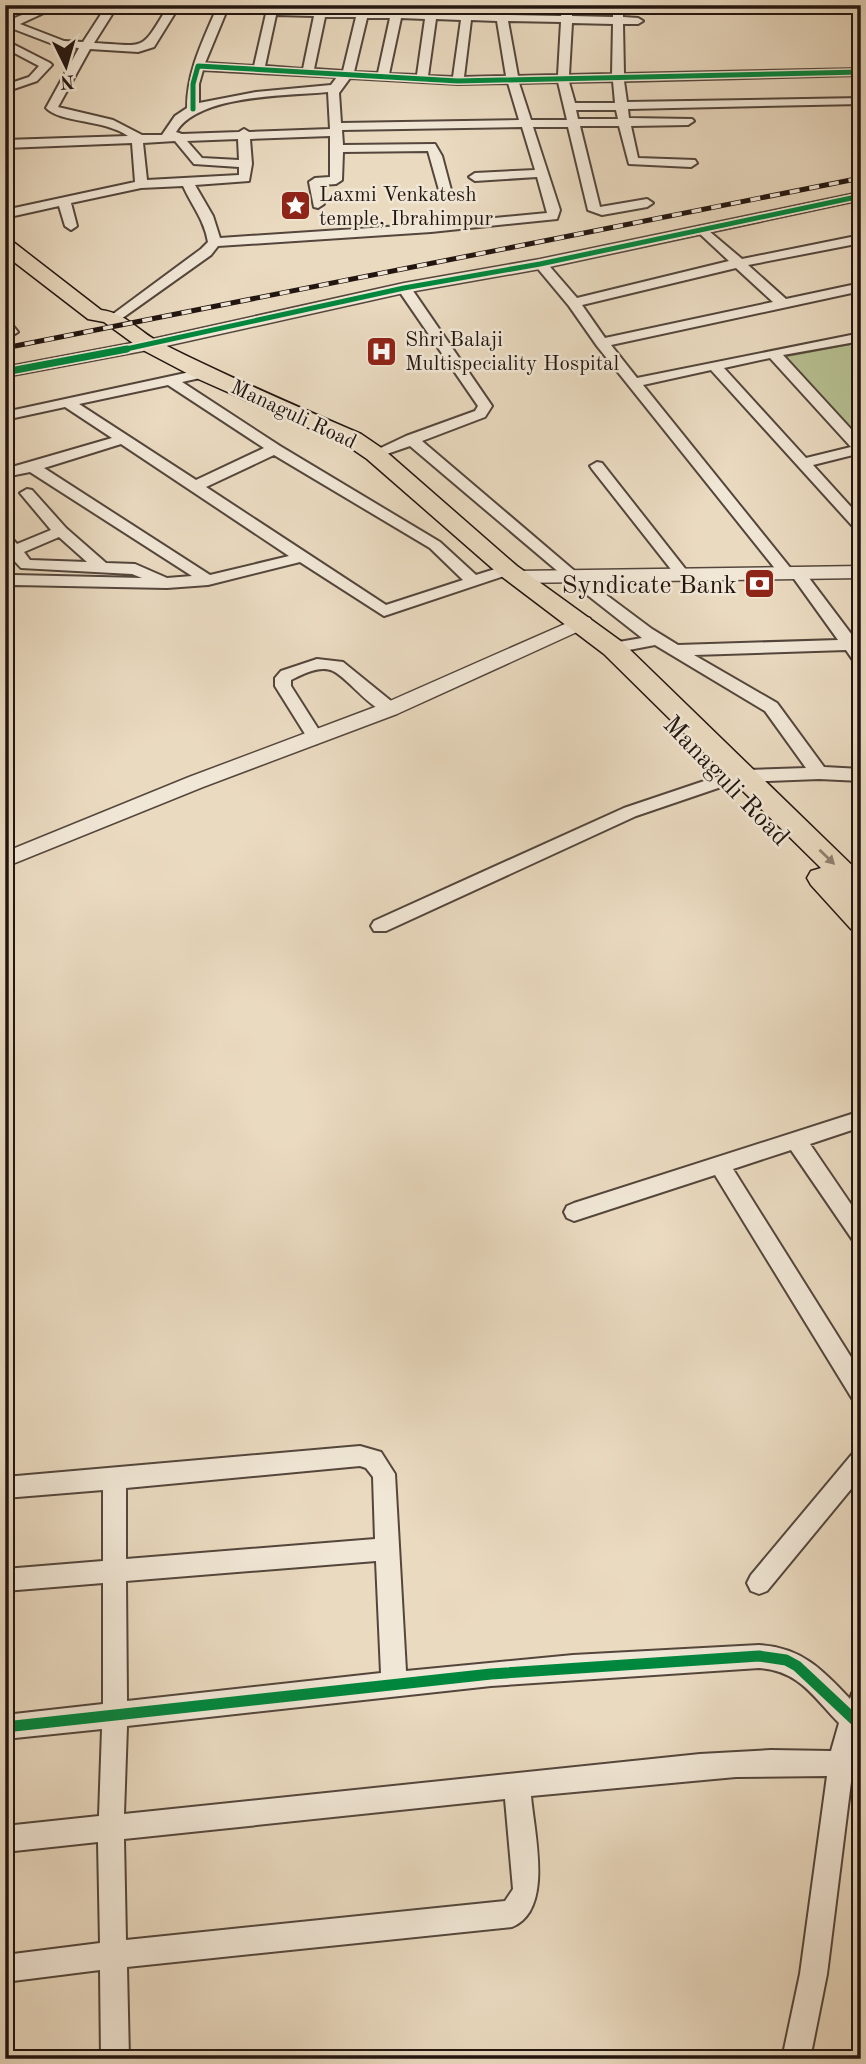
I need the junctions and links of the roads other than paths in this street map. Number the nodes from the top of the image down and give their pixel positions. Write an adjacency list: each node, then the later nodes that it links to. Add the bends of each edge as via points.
1 (55, 5): 19 (street)
2 (113, 5): 21 (street)
3 (176, 5): 21 (street, via 147,47)
4 (225, 5): 22 (street)
5 (568, 5): 16 (street)
6 (618, 5): 17 (street)
7 (841, 7): 8 (street)
8 (861, 7)
9 (321, 8): 10 (street); 11 (street); 24 (street)
10 (272, 9): 23 (street)
11 (363, 9): 12 (street); 26 (street)
12 (397, 9): 13 (street); 27 (street)
13 (433, 10): 14 (street); 29 (street)
14 (468, 10): 15 (street); 31 (street)
15 (503, 11): 16 (street); 32 (street)
16 (565, 18): 17 (street); 30 (street)
17 (619, 20): 18 (street); 28 (street)
18 (638, 21)
19 (8, 25): 21 (street)
20 (5, 43): 35 (street, via 46,65 35,78)
21 (85, 48): 47 (street, via 52,108 58,113 108,121)
22 (198, 66): 23 (street); 39 (street)
23 (259, 69): 24 (street)
24 (308, 71): 26 (street)
25 (861, 72): 34 (street)
26 (348, 74): 27 (street); 33 (street)
27 (383, 76): 29 (street)
28 (618, 78): 30 (street); 34 (street); 37 (street)
29 (422, 79): 31 (street)
30 (562, 79): 32 (street); 38 (street)
31 (458, 81): 32 (street)
32 (513, 82): 43 (street)
33 (334, 88): 39 (street); 44 (street)
34 (788, 88): 36 (street); 37 (street)
35 (5, 89)
36 (861, 101)
37 (623, 105): 38 (street); 42 (street)
38 (571, 107): 41 (street)
39 (193, 109): 46 (street, via 183,114)
40 (688, 121): 42 (street)
41 (573, 122): 42 (street); 43 (street); 59 (street, via 595,211)
42 (624, 123): 50 (street, via 633,161)
43 (525, 125): 44 (street); 52 (street)
44 (336, 129): 45 (street); 49 (street)
45 (244, 134): 46 (street); 51 (street)
46 (171, 136): 47 (street); 51 (street, via 198,161)
47 (137, 137): 48 (street); 55 (street)
48 (5, 144)
49 (337, 149): 56 (street, via 431,147 437,153); 60 (street, via 336,180 315,182)
50 (691, 163)
51 (246, 164): 54 (street, via 246,176 240,180)
52 (541, 173): 53 (street); 66 (street, via 554,211 550,217)
53 (475, 177)
54 (187, 182): 55 (street); 66 (street, via 194,201 209,216)
55 (141, 184): 58 (street)
56 (445, 190)
57 (861, 196): 63 (street)
58 (64, 202): 61 (street); 62 (street)
59 (647, 203)
60 (318, 204)
61 (5, 214)
62 (71, 226)
63 (703, 230): 68 (street); 69 (street)
64 (5, 233): 74 (main road, Managuli Road, via 110,310)
65 (861, 239): 68 (street)
66 (214, 242): 74 (street)
67 (5, 245): 74 (main road, Managuli Road, via 95,315)
68 (739, 263): 72 (street); 73 (street)
69 (540, 264): 71 (street); 72 (street)
70 (861, 287): 73 (street)
71 (404, 288): 79 (street); 89 (street, via 485,406 481,414)
72 (574, 303): 78 (street)
73 (782, 303): 78 (street)
74 (112, 318): 79 (main road, Managuli Road)
75 (5, 325): 76 (street, via 11,332)
76 (5, 336)
77 (861, 337): 80 (street)
78 (602, 343): 85 (street)
79 (148, 345): 82 (street); 83 (main road, Managuli Road)
80 (773, 354): 81 (street); 91 (street)
81 (715, 366): 85 (street); 93 (street)
82 (5, 372)
83 (204, 373): 84 (street); 92 (main road, Managuli Road, via 353,439)
84 (170, 380): 86 (street); 90 (street)
85 (634, 383): 108 (street)
86 (67, 402): 87 (street); 88 (street)
87 (5, 416)
88 (123, 439): 95 (street); 97 (street)
89 (411, 439): 92 (street); 110 (street)
90 (275, 449): 97 (street); 113 (street, via 435,545)
91 (860, 449): 93 (street)
92 (375, 454): 107 (main road, Managuli Road)
93 (802, 463): 100 (street)
94 (597, 466): 109 (street)
95 (32, 467): 96 (street); 112 (street)
96 (5, 473)
97 (195, 486): 104 (street)
98 (27, 493): 102 (street)
99 (861, 502): 100 (street)
100 (840, 503): 101 (street)
101 (861, 527)
102 (61, 531): 103 (street); 105 (street)
103 (9, 545): 105 (street, via 29,566)
104 (303, 557): 112 (street); 113 (street, via 384,611)
105 (102, 568): 114 (street, via 140,570)
106 (861, 572): 108 (street)
107 (512, 573): 110 (street); 113 (street); 115 (main road, Managuli Road)
108 (792, 573): 109 (street); 117 (street)
109 (682, 574): 110 (street)
110 (572, 576): 116 (street)
111 (8, 577): 114 (street)
112 (208, 580): 114 (street)
113 (473, 582)
114 (167, 583)
115 (572, 620): 118 (main road, Managuli Road); 121 (street); 125 (main road, Managuli Road, via 660,711)
116 (657, 640): 118 (street); 119 (street)
117 (856, 644): 119 (street); 120 (street)
118 (613, 648): 125 (main road, Managuli Road)
119 (677, 650): 123 (street, via 771,707)
120 (861, 659)
121 (390, 709): 122 (street); 122 (street, via 337,667 317,664 287,675 283,686)
122 (316, 738): 126 (street)
123 (820, 773): 124 (street); 125 (street)
124 (861, 775)
125 (735, 778): 127 (main road, Managuli Road, one-way to 127); 128 (main road, Managuli Road); 129 (street, via 630,812)
126 (5, 860)
127 (861, 891)
128 (861, 922)
129 (380, 926)
130 (861, 1119): 131 (street)
131 (796, 1140): 132 (street); 134 (street)
132 (720, 1165): 133 (street); 135 (street)
133 (575, 1212)
134 (861, 1236)
135 (861, 1393)
136 (861, 1460): 142 (street)
137 (114, 1478): 138 (street); 139 (street, via 360,1456 373,1459 384,1474); 140 (street)
138 (5, 1488)
139 (385, 1549): 140 (street); 143 (street)
140 (114, 1571): 141 (street); 144 (street)
141 (5, 1580)
142 (759, 1583)
143 (394, 1685): 144 (street); 145 (street, via 761,1656 785,1660)
144 (116, 1716): 146 (street); 149 (street)
145 (858, 1716): 147 (street)
146 (5, 1727)
147 (841, 1764): 148 (street, via 792,1760); 154 (street, via 808,2010)
148 (517, 1785): 149 (street); 151 (street, via 526,1889 512,1914)
149 (111, 1828): 150 (street); 151 (street)
150 (5, 1839)
151 (113, 1955): 152 (street); 153 (street)
152 (5, 1969)
153 (116, 2059)
154 (796, 2059)

